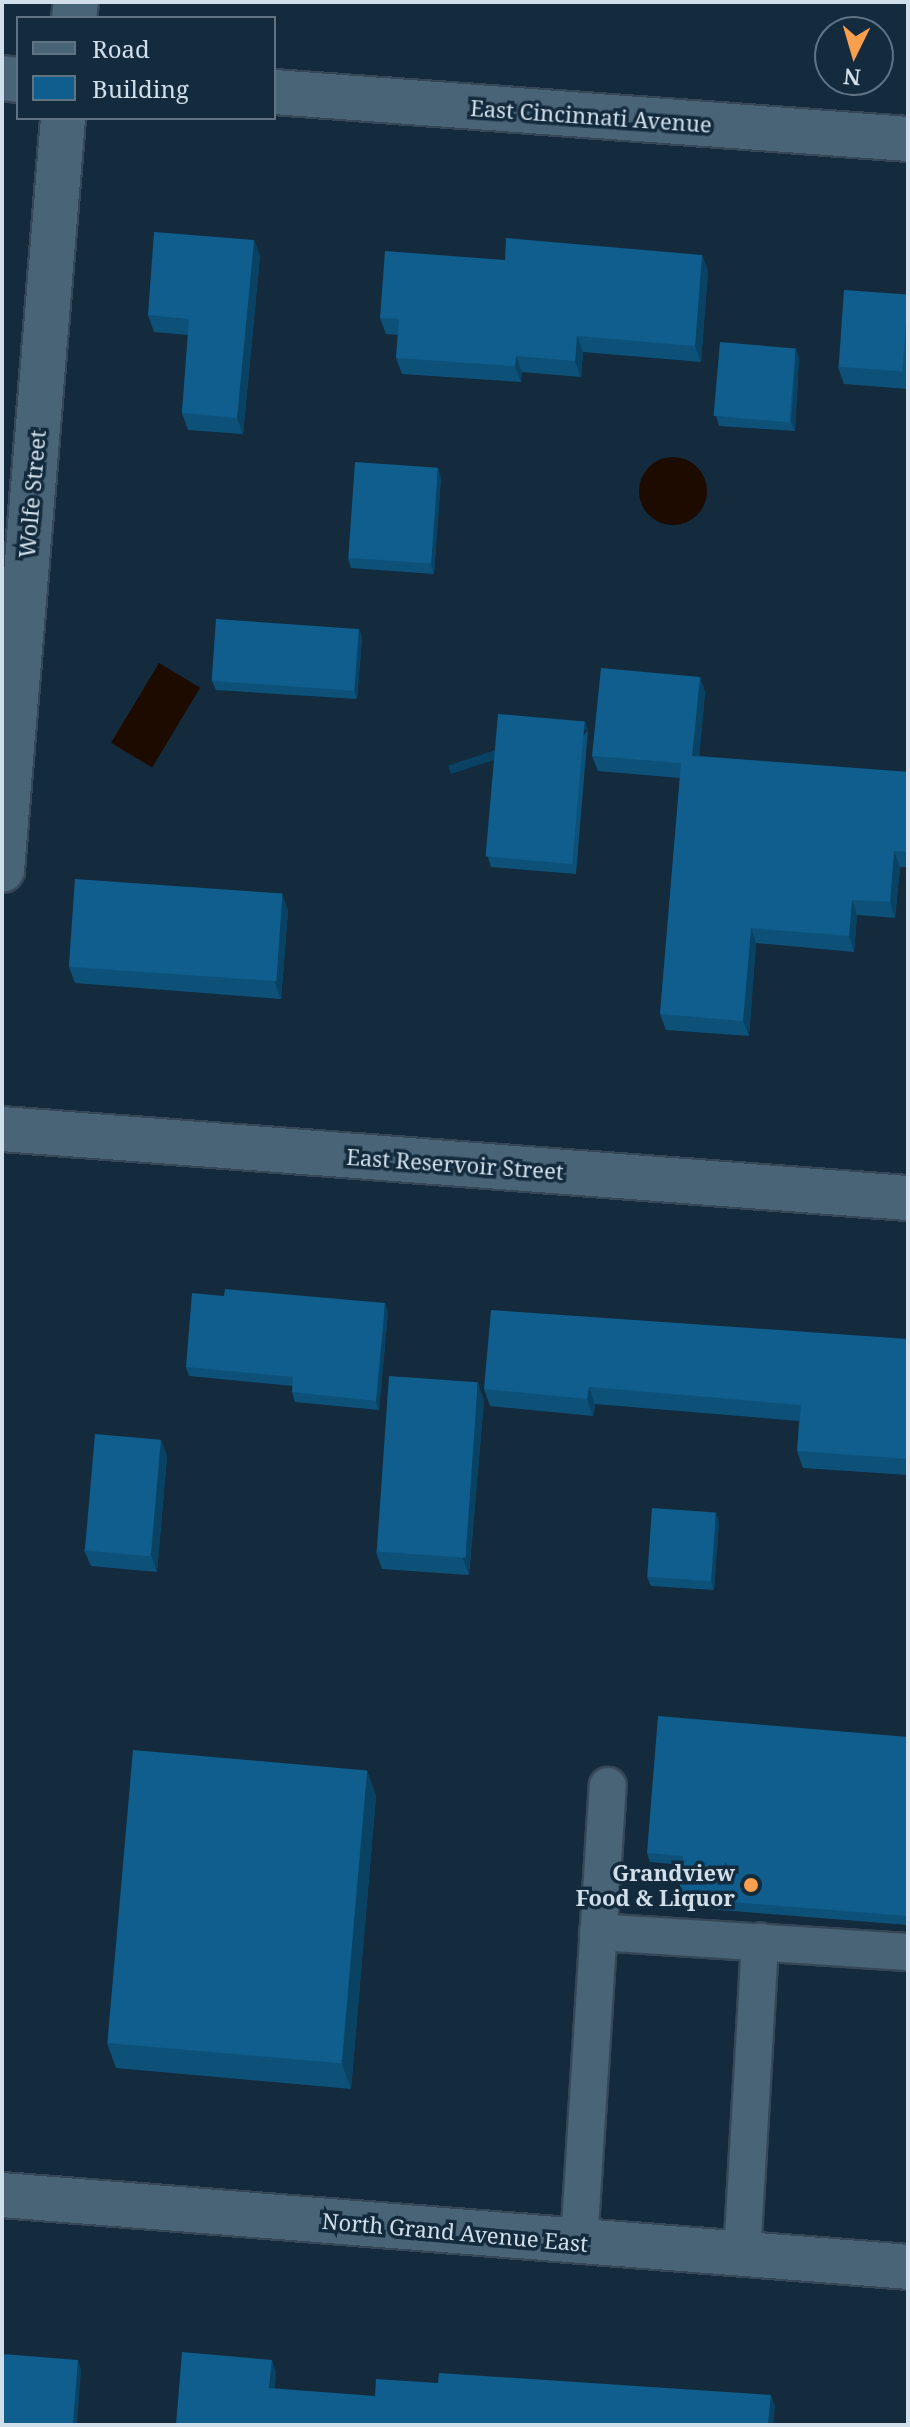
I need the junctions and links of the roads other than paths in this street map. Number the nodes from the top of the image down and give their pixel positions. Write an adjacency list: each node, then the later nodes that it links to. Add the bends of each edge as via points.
1 (276, 92): 3 (street, East Cincinnati Avenue)
2 (63, 120): 4 (street, Wolfe Street)
3 (908, 139)
4 (2, 870)
5 (2, 1129): 6 (street, East Reservoir Street)
6 (908, 1198)
7 (608, 1786): 8 (lane)
8 (598, 1932): 9 (lane); 12 (lane)
9 (760, 1942): 10 (lane); 13 (lane)
10 (908, 1952)
11 (2, 2195): 12 (street, North Grand Avenue East)
12 (579, 2243): 13 (street, North Grand Avenue East)
13 (742, 2255): 14 (street, North Grand Avenue East)
14 (908, 2267)

